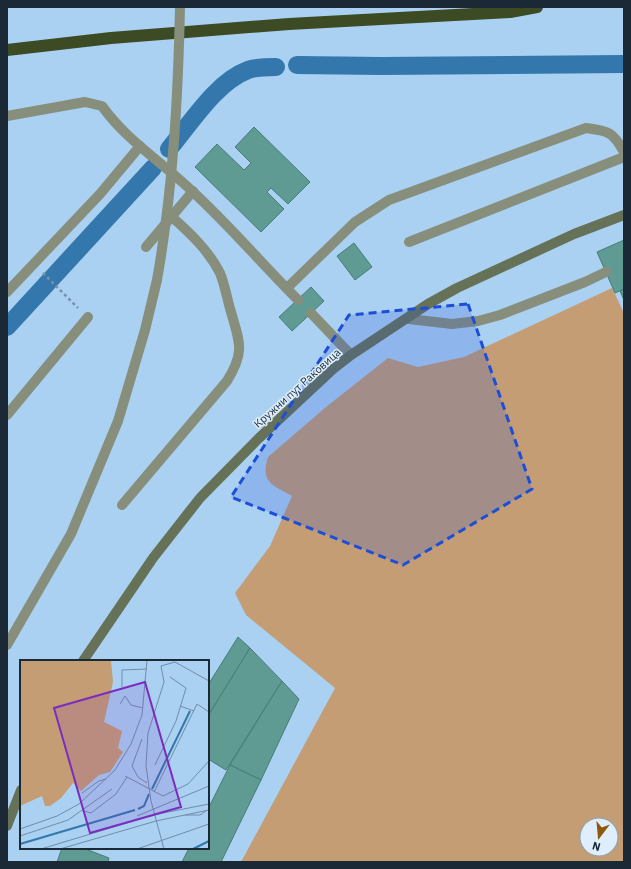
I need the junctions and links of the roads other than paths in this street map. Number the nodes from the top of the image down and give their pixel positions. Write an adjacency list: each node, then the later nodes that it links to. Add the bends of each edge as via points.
1 (180, 7): 23 (street, bridge, via 178,91 171,186 157,280 134,367 115,428 71,534)
2 (538, 7): 3 (highway, via 502,12 289,24 111,38)
3 (7, 50)
4 (7, 116): 5 (street, via 85,102 94,103 102,106 112,120)
5 (140, 146): 8 (street); 15 (street, via 100,194)
6 (624, 152): 14 (street, via 616,138 607,131 586,128 389,200 355,222)
7 (624, 157): 11 (street)
8 (193, 191): 10 (street); 14 (street)
9 (624, 215): 19 (main road, Кружни пут Раковица, via 485,273 428,304)
10 (172, 217): 12 (street); 22 (street, via 201,246 220,273 239,338 240,351 237,365 227,381)
11 (409, 242)
12 (146, 247)
13 (606, 272): 19 (street, via 478,321 452,324)
14 (287, 288): 16 (street)
15 (7, 292)
16 (298, 300)
17 (311, 313): 20 (street)
18 (88, 317): 21 (street)
19 (409, 318): 20 (main road, Кружни пут Раковица)
20 (351, 355): 24 (main road, Кружни пут Раковица, via 304,395 200,498 139,577)
21 (7, 415)
22 (122, 505)
23 (7, 645)
24 (84, 660)
25 (20, 793): 26 (main road)
26 (7, 826)

